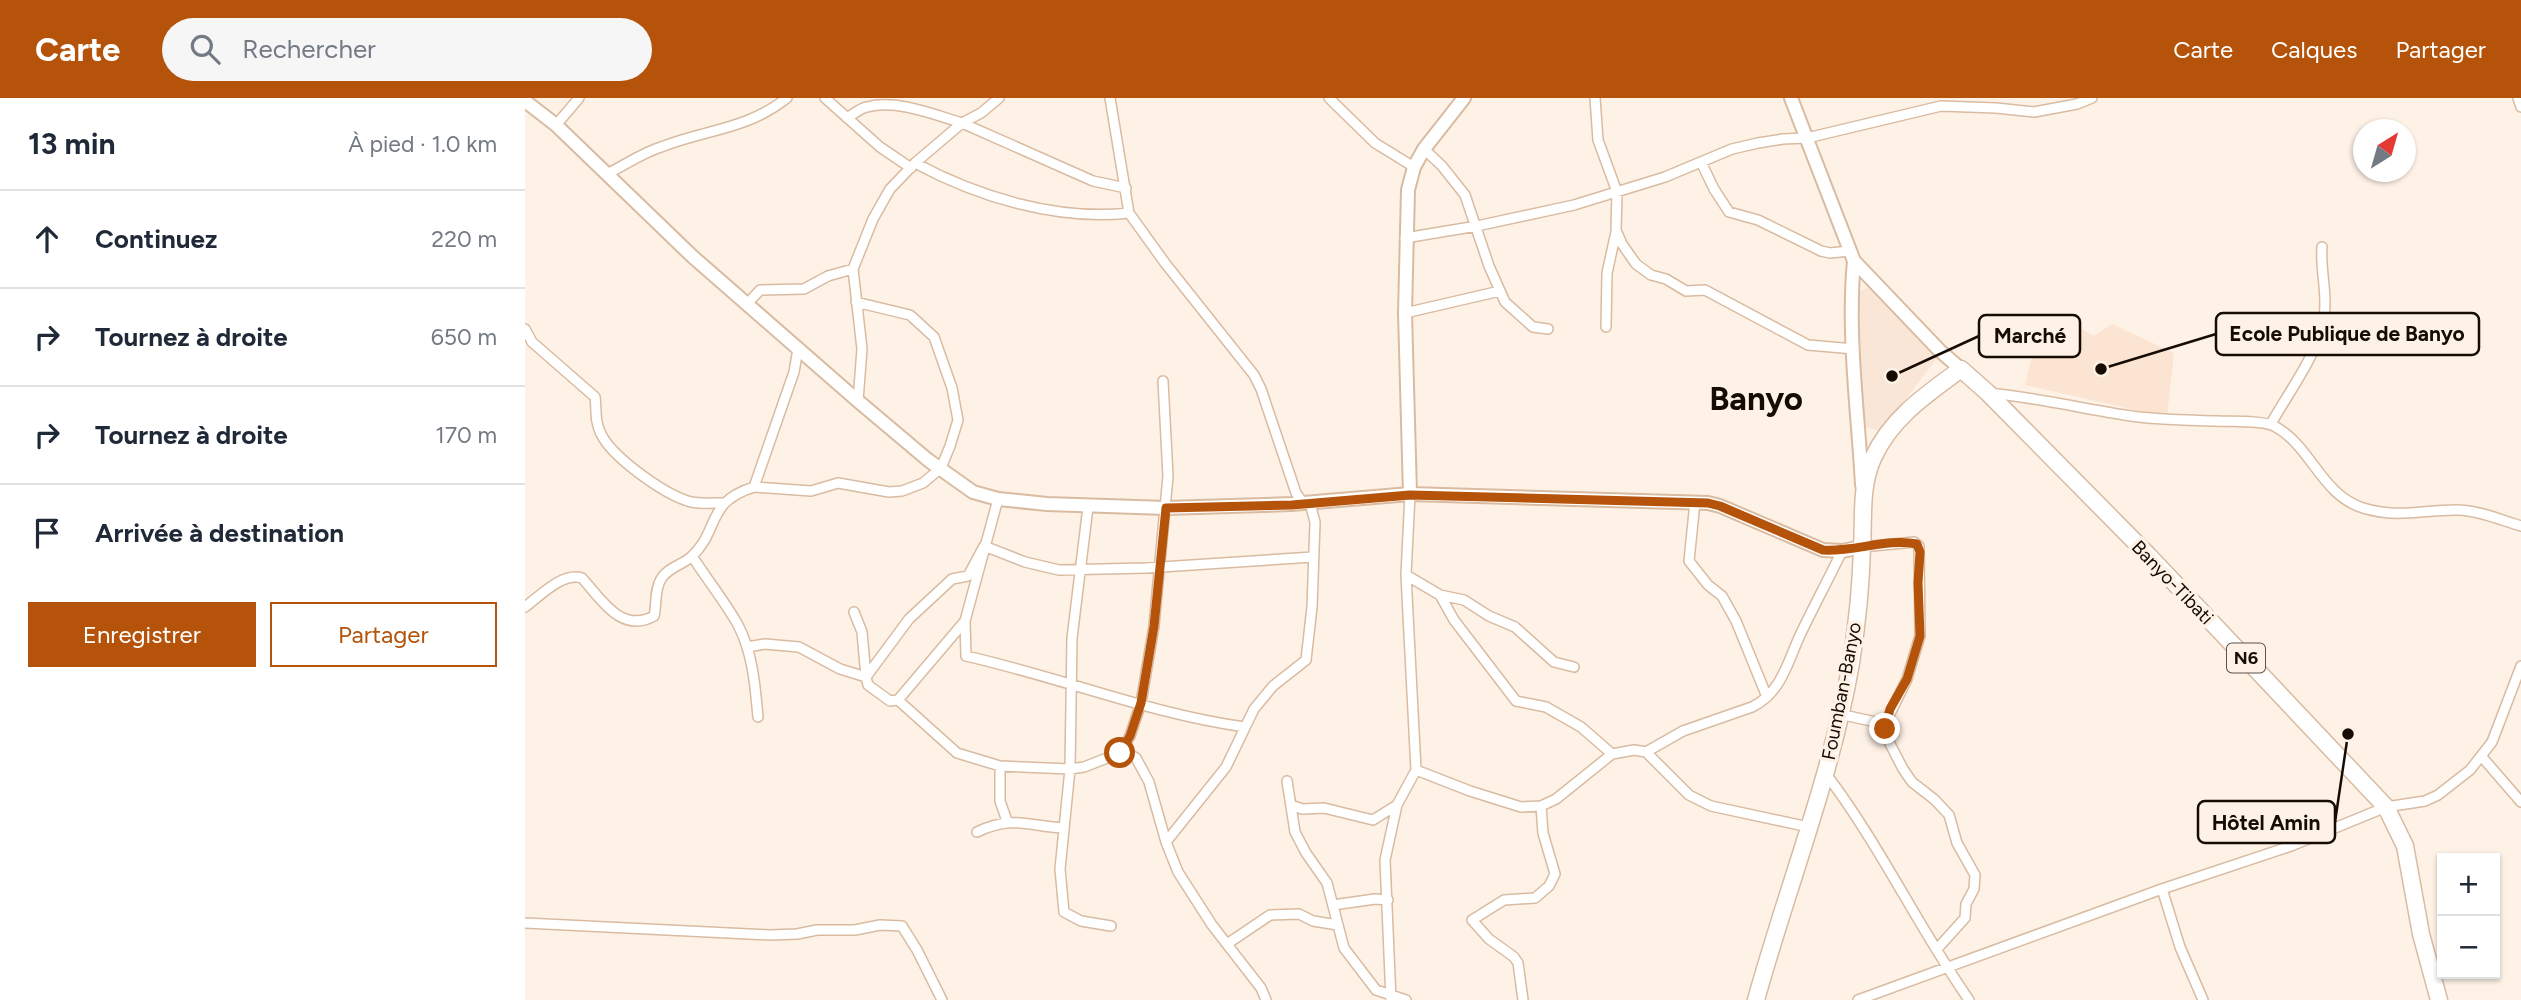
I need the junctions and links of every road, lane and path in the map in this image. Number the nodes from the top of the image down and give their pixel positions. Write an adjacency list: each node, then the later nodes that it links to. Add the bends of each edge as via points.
1 (579, 98): 17 (street)
2 (787, 98): 23 (street, via 754,119 660,147)
3 (825, 98): 15 (street)
4 (999, 98): 16 (street)
5 (1110, 98): 24 (street)
6 (1329, 98): 22 (street, via 1375,143)
7 (1464, 98): 19 (street)
8 (1595, 98): 25 (street, via 1598,140)
9 (1791, 98): 18 (street)
10 (2092, 98): 13 (street, via 2034,112)
11 (2518, 98): 14 (street)
12 (525, 102): 17 (street)
13 (1997, 103): 18 (street, via 1941,106)
14 (2521, 107)
15 (848, 118): 16 (street, via 876,106); 21 (street, via 880,147)
16 (963, 123): 21 (street); 24 (street, via 1093,180)
17 (556, 125): 23 (street)
18 (1807, 138): 20 (street, via 1733,149); 31 (street)
19 (1424, 149): 22 (street); 27 (street, via 1459,187)
20 (1701, 162): 25 (street); 31 (street, via 1733,214 1758,220 1821,251)
21 (913, 165): 26 (street, via 1037,208 1093,215); 32 (street, via 883,199)
22 (1414, 167): 29 (street)
23 (607, 174): 35 (street)
24 (1126, 188): 26 (street)
25 (1617, 192): 27 (street); 28 (street)
26 (1129, 213): 54 (street, via 1254,375 1296,493)
27 (1477, 226): 29 (street); 33 (street)
28 (1616, 230): 37 (street, via 1607,274); 41 (street, via 1636,264 1651,275 1686,291 1705,290 1808,345)
29 (1405, 238): 36 (street)
30 (2322, 247): 46 (street, via 2325,305 2319,337)
31 (1852, 256): 41 (street); 42 (street)
32 (853, 269): 34 (street); 35 (street, via 804,289 760,290)
33 (1500, 290): 36 (street); 38 (street, via 1526,323)
34 (856, 302): 45 (street, via 862,349); 47 (street, via 910,315 934,337 958,420)
35 (747, 304): 40 (street)
36 (1405, 313): 49 (street)
37 (1606, 327)
38 (1548, 329)
39 (525, 330): 53 (street, via 532,342 594,397 601,435 618,455 681,498)
40 (798, 349): 45 (street); 48 (street)
41 (1854, 349): 50 (street)
42 (1961, 369): 44 (highway, Banyo-Tibati / N6); 50 (highway, Foumban-Banyo, via 1891,427 1872,460)
43 (1163, 381): 56 (street)
44 (1988, 393): 46 (street, via 2158,419); 95 (highway, Banyo-Tibati / N6)
45 (857, 401): 47 (street)
46 (2271, 424): 57 (street, via 2290,436 2332,488 2361,507 2402,514 2475,512)
47 (941, 468): 48 (street, via 923,483 902,491 838,483 811,491); 51 (street, via 968,489)
48 (754, 487): 53 (street)
49 (1410, 495): 52 (street); 54 (street); 65 (street)
50 (1863, 497): 59 (highway, Foumban-Banyo)
51 (998, 499): 55 (street); 58 (street)
52 (1695, 502): 60 (street, via 1720,506 1823,550); 75 (street, via 1689,561 1722,596)
53 (723, 503): 61 (street)
54 (1307, 503): 56 (street); 62 (street, via 1315,522)
55 (1088, 507): 56 (street); 64 (street)
56 (1166, 508): 63 (street)
57 (2521, 526)
58 (984, 546): 64 (street, via 1044,568); 69 (street); 73 (street, via 968,576 952,579 909,619)
59 (1862, 547): 60 (street); 78 (highway, Foumban-Banyo, via 1854,641); 80 (street, via 1914,542 1919,546 1920,636 1907,679)
60 (1842, 551): 75 (street, via 1786,669)
61 (692, 556): 67 (street, via 661,577 654,616 648,619 621,619 576,576 561,581); 70 (street, via 738,625)
62 (1313, 557): 63 (street); 81 (street, via 1306,660 1273,686)
63 (1160, 567): 64 (street); 77 (street)
64 (1081, 570): 74 (street)
65 (1406, 575): 66 (street); 88 (street)
66 (1440, 595): 72 (street, via 1464,600 1515,627 1555,662); 84 (street, via 1516,701 1546,707 1581,727)
67 (525, 607)
68 (854, 612): 73 (street, via 862,632)
69 (965, 621): 74 (street, via 966,656); 76 (street)
70 (747, 647): 73 (street, via 799,647); 79 (street)
71 (2521, 666): 85 (street)
72 (1574, 667)
73 (866, 677): 76 (street, via 868,685 890,701)
74 (1071, 684): 77 (street); 87 (street)
75 (1767, 697): 82 (street, via 1740,713 1683,731)
76 (898, 701): 86 (street, via 957,752)
77 (1141, 703): 81 (street, via 1207,722); 83 (street)
78 (1839, 714): 80 (street); 89 (highway, Foumban-Banyo)
79 (758, 717)
80 (1885, 724): 108 (street, via 1886,736 1912,782 1949,815 1957,843 1975,875 1965,918)
81 (1245, 727): 100 (street, via 1227,767)
82 (1646, 752): 84 (street); 97 (street, via 1696,800)
83 (1120, 753): 87 (street); 100 (street, via 1139,761)
84 (1612, 754): 94 (street)
85 (2482, 757): 91 (street); 95 (street, via 2438,795)
86 (1000, 766): 87 (street); 96 (street, via 1000,801)
87 (1070, 769): 98 (street)
88 (1416, 770): 93 (street); 94 (street, via 1521,807)
89 (1825, 772): 97 (highway, Foumban-Banyo); 108 (street)
90 (1287, 781): 92 (street)
91 (2521, 802)
92 (1291, 805): 93 (street, via 1373,820); 103 (street, via 1295,832 1327,883)
93 (1397, 805): 102 (street, via 1385,860)
94 (1541, 806): 114 (street, via 1554,879 1535,898 1504,900 1472,920 1518,963)
95 (2386, 807): 101 (street, via 2291,846); 119 (highway, Banyo-Tibati / N6, via 2405,846)
96 (1007, 821): 98 (street); 99 (street)
97 (1809, 827): 115 (highway, Foumban-Banyo)
98 (1064, 828): 106 (street, via 1060,869 1064,912 1081,921)
99 (977, 832)
100 (1166, 842): 107 (street, via 1178,872)
101 (2162, 889): 109 (street); 118 (street)
102 (1388, 900): 103 (street); 110 (street)
103 (1333, 905): 105 (street)
104 (525, 923): 111 (street, via 770,935 902,926)
105 (1338, 925): 107 (street, via 1313,922 1299,914 1270,915); 110 (street, via 1344,948 1376,990)
106 (1111, 926)
107 (1227, 944): 112 (street)
108 (1937, 949): 109 (street)
109 (1948, 969): 116 (street); 117 (street)
110 (1391, 998): 113 (street)
111 (942, 1000)
112 (1266, 1000)
113 (1406, 1000)
114 (1523, 1000)
115 (1756, 1000)
116 (1858, 1000)
117 (1969, 1000)
118 (2203, 1000)
119 (2439, 1000)

